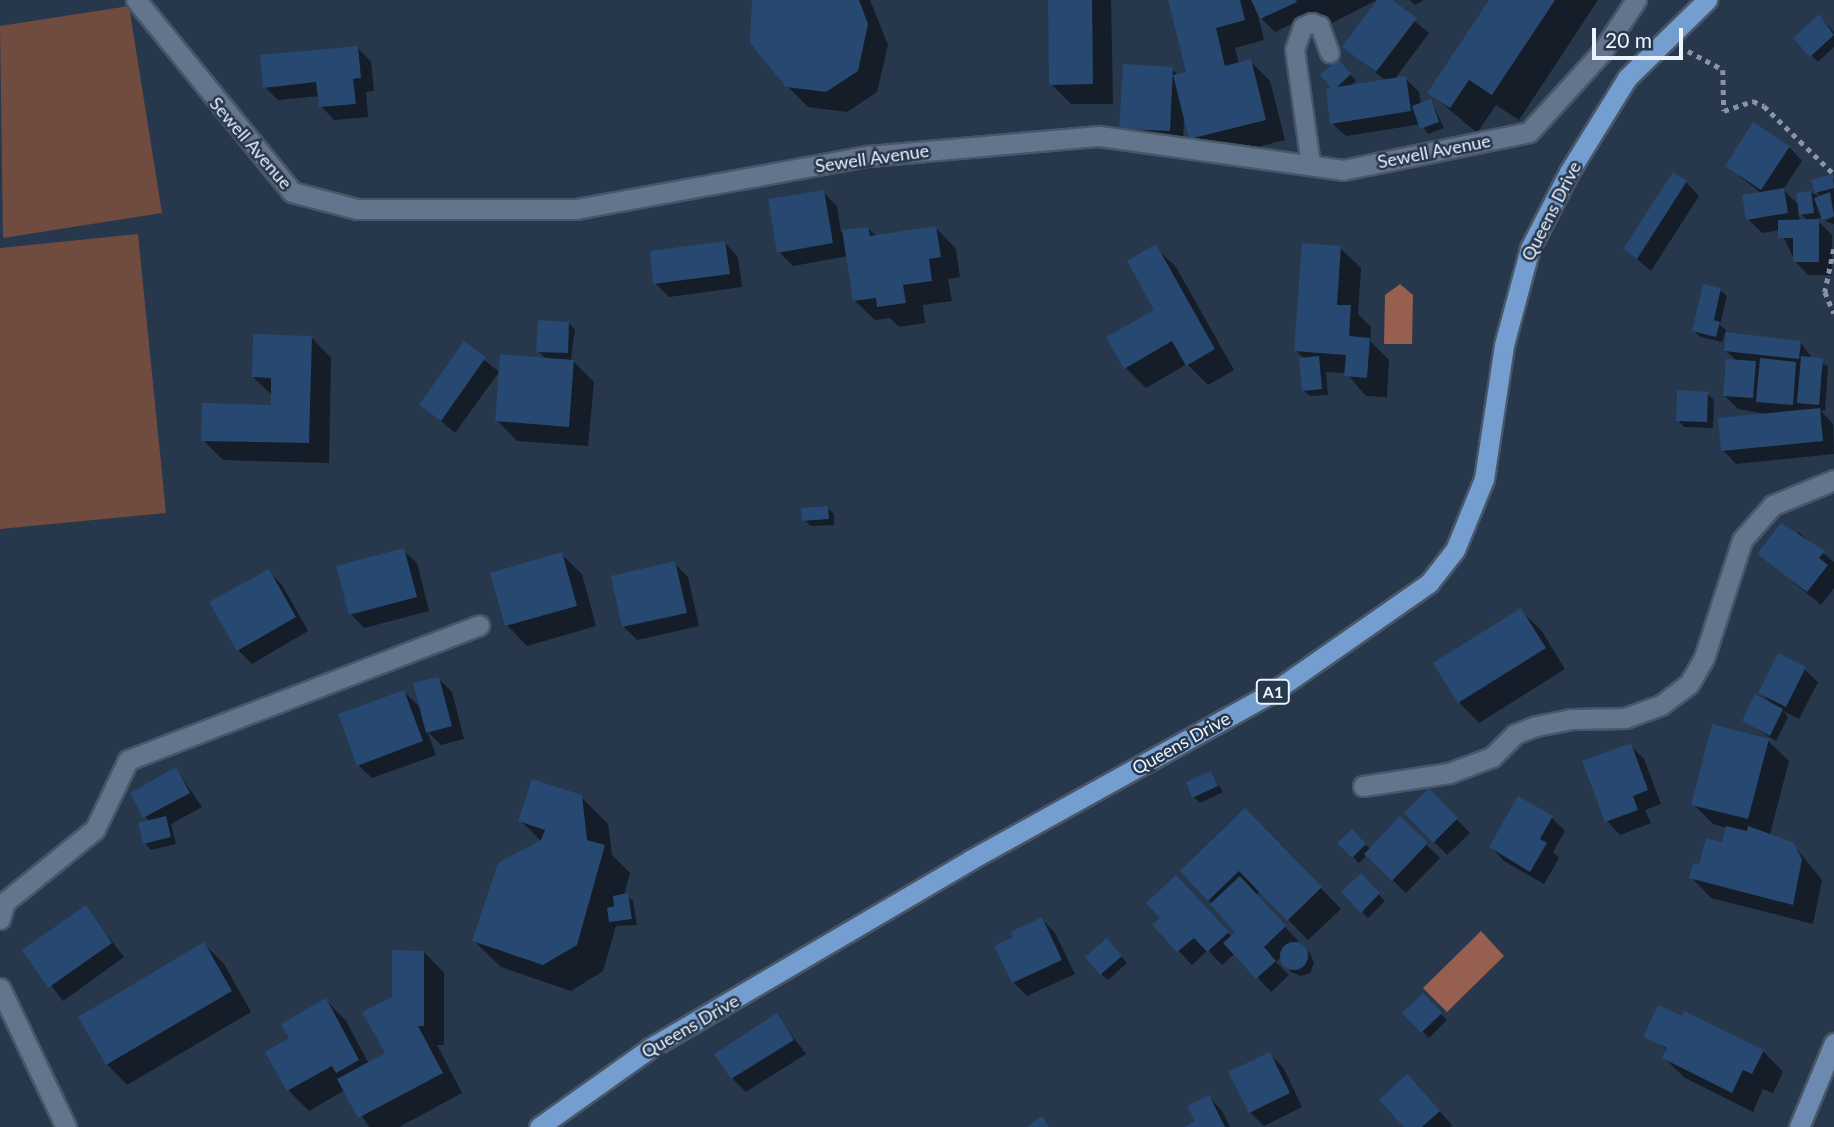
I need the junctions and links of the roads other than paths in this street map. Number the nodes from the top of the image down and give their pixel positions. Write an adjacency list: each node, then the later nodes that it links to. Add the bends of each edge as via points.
1 (135, 0): 5 (street, Sewell Avenue, via 292,192 357,209 576,209 869,156 1099,136)
2 (1636, 0): 5 (street, Sewell Avenue, via 1601,53 1529,132 1343,170)
3 (1707, 0): 13 (main road, Queens Drive / A1, via 1627,78 1569,172 1530,248 1504,345 1483,479 1455,550 1429,583 1270,694 970,860 650,1048)
4 (1329, 53): 5 (lane, via 1320,26 1311,23 1303,27 1295,51)
5 (1311, 165)
6 (1834, 480): 8 (street, via 1773,505 1742,540 1704,658 1689,684 1661,705 1625,718 1572,719 1536,726 1515,734 1492,757 1449,773)
7 (479, 625): 9 (street, via 128,760 96,829 5,902)
8 (1363, 786)
9 (0, 919)
10 (0, 988): 12 (street)
11 (1834, 1043): 14 (main road)
12 (66, 1127)
13 (539, 1127)
14 (1799, 1127)

